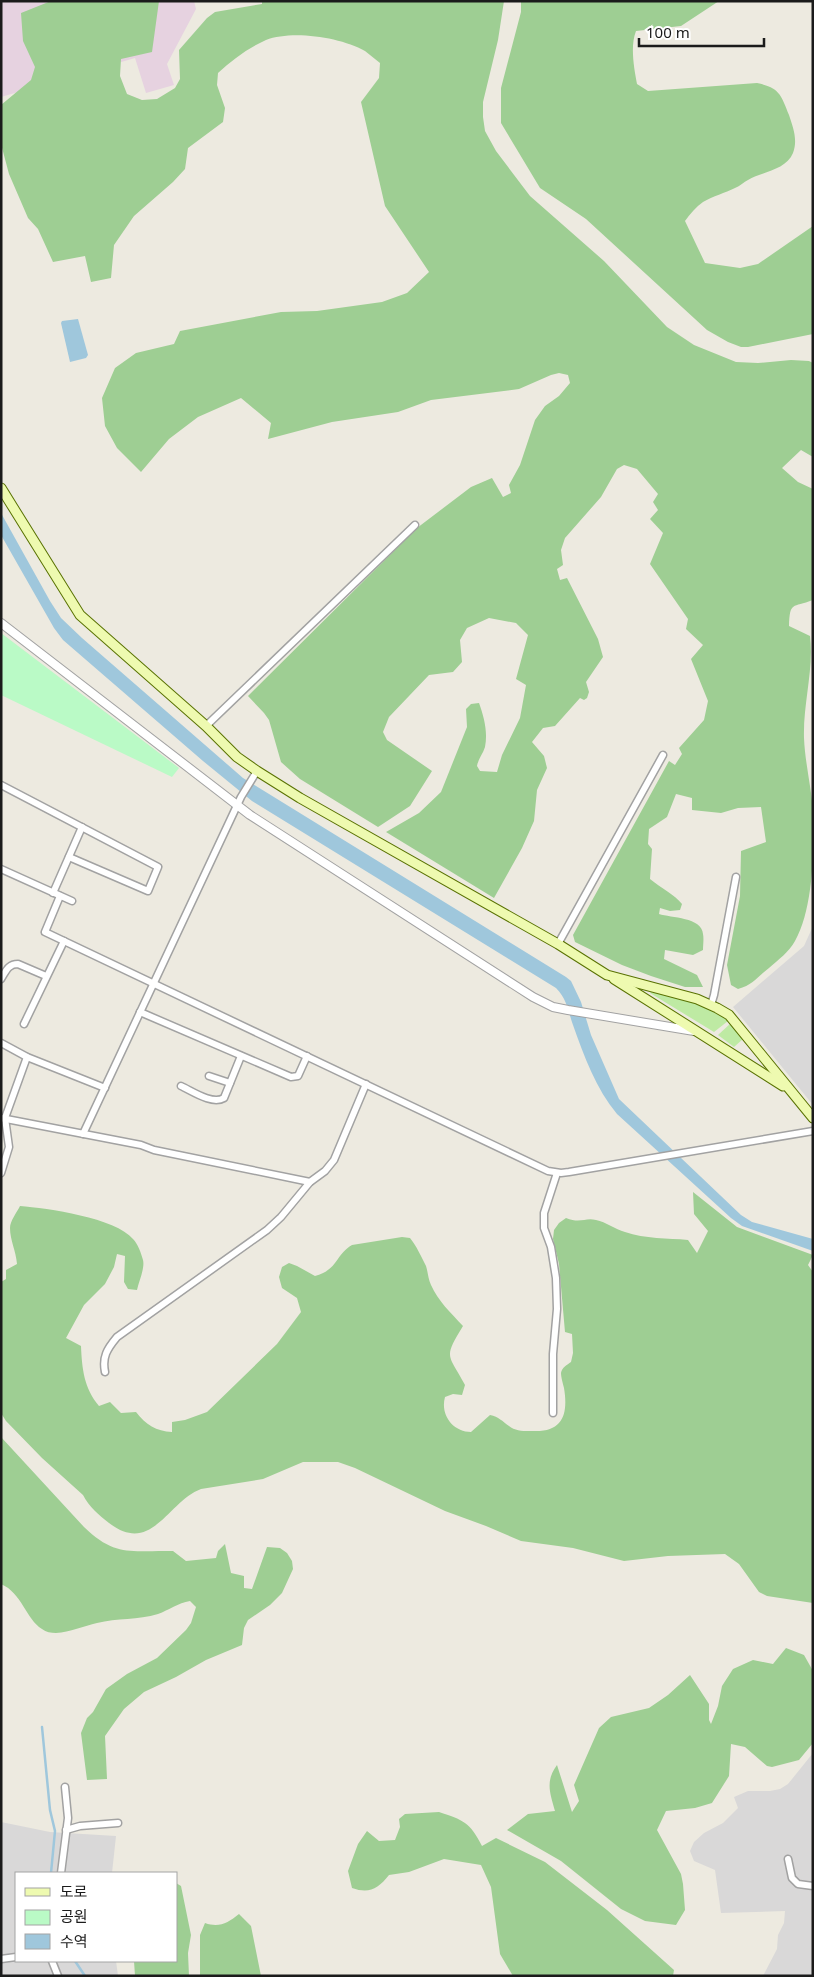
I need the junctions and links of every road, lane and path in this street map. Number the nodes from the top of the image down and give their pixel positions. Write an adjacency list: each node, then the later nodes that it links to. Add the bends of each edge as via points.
1 (2, 492): 4 (main road, via 80,615)
2 (415, 525): 4 (street)
3 (1, 623): 8 (street)
4 (206, 726): 6 (main road)
5 (663, 755): 17 (street)
6 (254, 775): 8 (street); 17 (main road)
7 (1, 785): 9 (street)
8 (238, 806): 21 (street); 25 (street, via 553,1007)
9 (82, 827): 10 (street); 10 (street, via 158,867 148,891)
10 (69, 857): 13 (street)
11 (1, 869): 13 (street)
12 (736, 877): 22 (street)
13 (53, 893): 14 (street)
14 (60, 896): 15 (street); 16 (street, via 45,932)
15 (72, 902)
16 (64, 941): 19 (street); 21 (street)
17 (558, 944): 18 (main road)
18 (607, 975): 22 (main road); 25 (main road)
19 (46, 976): 20 (street, via 13,964); 24 (street)
20 (1, 979)
21 (154, 984): 23 (street); 28 (street)
22 (711, 1005): 35 (main road, via 729,1016)
23 (140, 1012): 27 (street); 34 (street)
24 (24, 1024)
25 (696, 1031): 35 (main road)
26 (1, 1043): 29 (street)
27 (241, 1056): 28 (street, via 291,1077 298,1076); 31 (street)
28 (307, 1056): 32 (street)
29 (27, 1057): 34 (street); 36 (street)
30 (209, 1076): 31 (street)
31 (230, 1083): 33 (street, via 224,1098 217,1100)
32 (366, 1084): 41 (street); 42 (street, via 334,1160)
33 (181, 1086)
34 (105, 1088): 39 (street)
35 (790, 1090): 37 (main road)
36 (3, 1118): 39 (street); 40 (street, via 9,1147)
37 (813, 1118)
38 (813, 1131): 41 (street)
39 (84, 1134): 42 (street)
40 (1, 1173)
41 (557, 1173): 44 (street, via 544,1213 544,1228 556,1278)
42 (310, 1182): 43 (street, via 267,1230 118,1337 104,1356)
43 (105, 1372)
44 (553, 1413)
45 (65, 1787): 47 (street)
46 (118, 1823): 47 (street)
47 (66, 1830): 49 (street)
48 (788, 1859): 50 (street, via 792,1878 798,1884)
49 (61, 1872)
50 (813, 1886)
51 (15, 1957): 52 (street)
52 (1, 1959)
53 (52, 1962): 54 (street)
54 (58, 1976)

